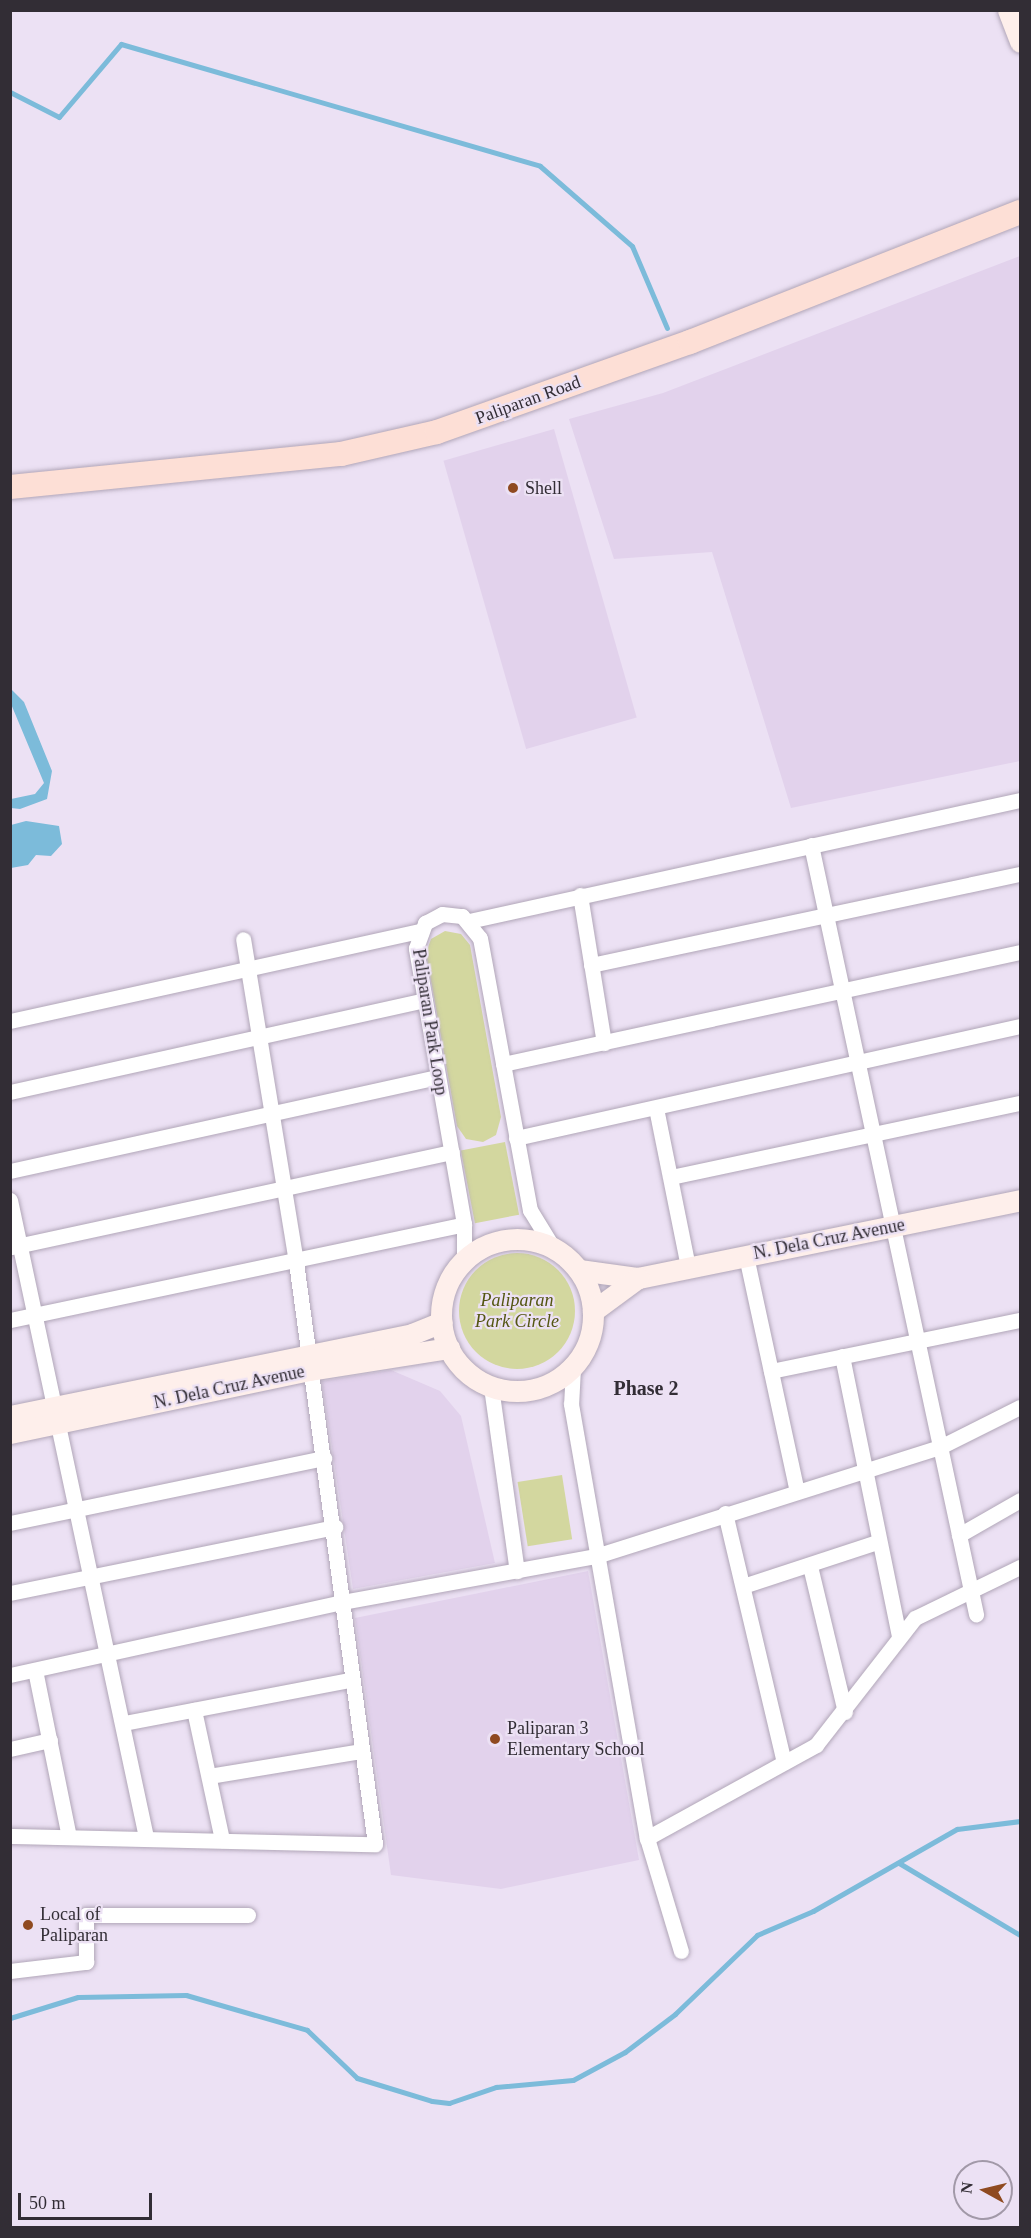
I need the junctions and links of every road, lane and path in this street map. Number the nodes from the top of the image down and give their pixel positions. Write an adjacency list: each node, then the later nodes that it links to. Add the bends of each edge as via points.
1 (1008, 10): 2 (street)
2 (1020, 42)
3 (1020, 212): 4 (main road, Paliparan Road, via 690,342 437,432 341,454)
4 (10, 487)
5 (1020, 800): 6 (street)
6 (811, 845): 8 (street); 9 (street)
7 (1020, 874): 9 (street)
8 (580, 895): 10 (street); 14 (street)
9 (827, 916): 14 (street); 16 (street)
10 (469, 921): 11 (street, Paliparan Park Loop, via 442,914); 23 (street, via 480,938)
11 (419, 931): 15 (street); 17 (street, Paliparan Park Loop, via 416,948)
12 (243, 939): 15 (street)
13 (1020, 952): 16 (street)
14 (591, 965): 21 (street)
15 (247, 969): 18 (street); 20 (street)
16 (843, 993): 21 (street); 22 (street)
17 (425, 1000): 20 (street); 24 (street, Paliparan Park Loop)
18 (10, 1021)
19 (1020, 1026): 22 (street)
20 (258, 1037): 25 (street); 28 (street)
21 (604, 1042): 23 (street)
22 (855, 1062): 27 (street); 29 (street)
23 (502, 1064): 30 (street)
24 (438, 1077): 28 (street); 31 (street, Paliparan Park Loop)
25 (10, 1092)
26 (1020, 1103): 29 (street)
27 (656, 1108): 30 (street); 33 (street)
28 (273, 1115): 32 (street); 34 (street)
29 (873, 1136): 33 (street); 38 (street)
30 (516, 1138): 40 (street, via 530,1210)
31 (452, 1152): 34 (street); 37 (street, Paliparan Park Loop)
32 (10, 1171)
33 (671, 1177): 44 (street)
34 (285, 1191): 39 (street); 42 (street)
35 (10, 1200): 39 (street)
36 (1020, 1200): 38 (street, N. Dela Cruz Avenue)
37 (465, 1224): 42 (street); 43 (street, Paliparan Park Loop)
38 (893, 1226): 41 (street, N. Dela Cruz Avenue); 52 (street)
39 (16, 1246): 48 (street)
40 (554, 1249): 43 (street, via 507,1240); 45 (street)
41 (746, 1256): 44 (street, N. Dela Cruz Avenue); 57 (street)
42 (296, 1262): 48 (street); 55 (street)
43 (464, 1262): 51 (street, via 446,1289)
44 (688, 1268): 46 (street, N. Dela Cruz Avenue)
45 (579, 1270): 46 (street, N. Dela Cruz Avenue); 47 (street)
46 (638, 1278): 47 (street, N. Dela Cruz Avenue)
47 (593, 1311): 56 (street, via 585,1351)
48 (36, 1315): 49 (street); 60 (street)
49 (10, 1320)
50 (1020, 1320): 52 (street)
51 (442, 1322): 53 (street); 55 (street, N. Dela Cruz Avenue)
52 (918, 1342): 54 (street); 63 (street)
53 (449, 1348): 55 (street, N. Dela Cruz Avenue); 58 (street, via 459,1365)
54 (843, 1356): 57 (street); 65 (street)
55 (309, 1363): 60 (street, N. Dela Cruz Avenue); 64 (street)
56 (573, 1368): 58 (street, via 534,1389); 74 (street, via 571,1404)
57 (771, 1371): 66 (street)
58 (491, 1387): 77 (street)
59 (1020, 1407): 63 (street)
60 (58, 1414): 61 (street, N. Dela Cruz Avenue); 62 (street, N. Dela Cruz Avenue); 68 (street)
61 (10, 1416)
62 (10, 1433)
63 (940, 1447): 65 (street); 72 (street)
64 (324, 1458): 68 (street); 71 (street)
65 (864, 1469): 66 (street); 73 (street)
66 (797, 1491): 69 (street)
67 (1020, 1500): 72 (street)
68 (78, 1508): 70 (street); 78 (street)
69 (725, 1513): 74 (street); 79 (street)
70 (10, 1523)
71 (335, 1527): 78 (street); 82 (street)
72 (959, 1535): 80 (street)
73 (877, 1542): 75 (street); 84 (street)
74 (596, 1556): 77 (street); 100 (street)
75 (810, 1566): 79 (street); 90 (street)
76 (1020, 1567): 80 (street)
77 (517, 1571): 82 (street)
78 (92, 1575): 81 (street); 85 (street)
79 (746, 1585): 95 (street)
80 (971, 1588): 83 (street); 84 (street, via 915,1618)
81 (10, 1593)
82 (342, 1602): 85 (street); 88 (street)
83 (976, 1614)
84 (899, 1636): 90 (street)
85 (109, 1652): 86 (street); 91 (street)
86 (35, 1670): 87 (street); 92 (street)
87 (10, 1675)
88 (350, 1680): 89 (street); 94 (street)
89 (194, 1710): 91 (street); 96 (street)
90 (845, 1712): 95 (street, via 816,1745)
91 (124, 1723): 99 (street)
92 (50, 1740): 93 (street); 98 (street)
93 (10, 1749)
94 (362, 1751): 96 (street); 101 (street, via 375,1844)
95 (784, 1762): 100 (street)
96 (209, 1776): 101 (street)
97 (10, 1836): 98 (street)
98 (69, 1837): 99 (street)
99 (146, 1837): 101 (street)
100 (647, 1838): 103 (street)
101 (222, 1840)
102 (248, 1915): 104 (street, via 86,1915 86,1962)
103 (681, 1951)
104 (10, 1971)

